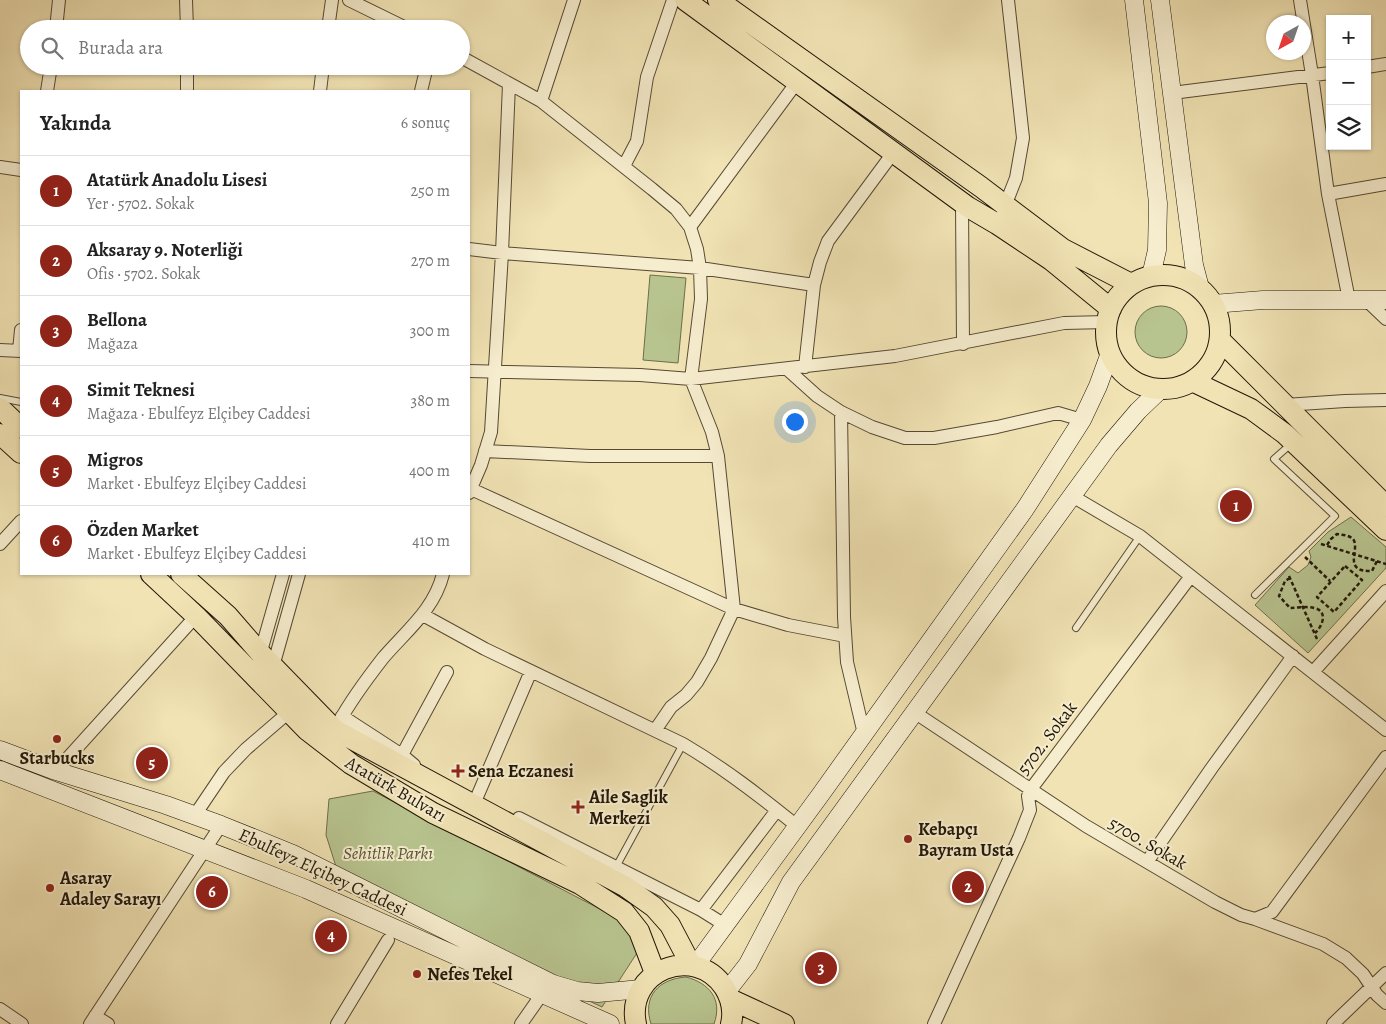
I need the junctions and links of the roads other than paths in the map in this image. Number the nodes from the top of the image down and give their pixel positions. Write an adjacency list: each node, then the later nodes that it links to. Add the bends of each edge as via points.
1 (59, 0): 13 (street)
2 (186, 0): 14 (street)
3 (332, 0): 15 (street)
4 (349, 0): 16 (street)
5 (574, 0): 33 (street)
6 (672, 0): 36 (street, via 647,77 637,141)
7 (685, 0): 26 (main road)
8 (718, 0): 41 (main road, via 981,187)
9 (1008, 0): 41 (street, via 1022,138 1016,178)
10 (1134, 0): 46 (main road, via 1158,203 1157,250)
11 (1160, 0): 32 (main road)
12 (1300, 0): 25 (street)
13 (57, 20)
14 (186, 20)
15 (329, 20)
16 (390, 20)
17 (470, 62): 27 (street)
18 (1386, 64): 19 (street)
19 (1371, 66)
20 (1326, 73): 25 (street)
21 (50, 75): 28 (street)
22 (187, 75): 29 (street)
23 (322, 75): 30 (street)
24 (424, 75): 31 (street)
25 (1312, 75): 32 (street); 39 (street)
26 (797, 82): 34 (main road); 42 (street)
27 (509, 84): 33 (street); 44 (street)
28 (47, 90)
29 (187, 90)
30 (320, 90)
31 (420, 90)
32 (1172, 93): 49 (main road, via 1194,266)
33 (541, 100): 36 (street)
34 (893, 153): 40 (main road); 48 (street, via 828,241)
35 (0, 166): 37 (street)
36 (624, 166): 42 (street, via 676,210)
37 (20, 170)
38 (1386, 184): 39 (street)
39 (1328, 194): 50 (street)
40 (962, 203): 41 (main road); 56 (street)
41 (1001, 216): 47 (main road); 53 (main road)
42 (690, 227): 45 (street)
43 (470, 249): 44 (street)
44 (502, 253): 45 (street); 63 (street)
45 (700, 268): 48 (street); 64 (street, via 701,299)
46 (1151, 276): 47 (main road); 49 (main road, via 1181,278)
47 (1131, 284): 53 (main road)
48 (814, 285): 60 (street)
49 (1200, 288): 52 (main road)
50 (1357, 300): 51 (main road); 52 (main road, via 1263,300); 54 (street)
51 (1386, 300)
52 (1213, 304): 55 (main road, via 1219,321)
53 (1109, 315): 56 (street); 59 (main road, via 1106,339)
54 (1386, 319)
55 (1220, 340): 65 (main road, via 1206,370); 70 (main road)
56 (963, 344): 60 (street)
57 (0, 350): 58 (street)
58 (20, 351)
59 (1110, 353): 66 (main road, via 1125,375 1140,385); 73 (main road)
60 (805, 367): 61 (street)
61 (787, 369): 64 (street); 72 (street)
62 (470, 372): 63 (street)
63 (495, 372): 64 (street); 77 (street, via 491,432)
64 (691, 379): 79 (street)
65 (1192, 381): 66 (main road, via 1180,387); 76 (main road, via 1251,409)
66 (1161, 389): 81 (main road, via 1120,431)
67 (0, 398): 69 (lane)
68 (1386, 400): 70 (street)
69 (20, 402)
70 (1285, 405): 82 (main road)
71 (0, 408): 74 (main road)
72 (841, 412): 73 (street, via 905,438 934,438 1058,414); 99 (street)
73 (1082, 420): 112 (main road, via 1025,509)
74 (20, 427)
75 (0, 434): 78 (main road)
76 (1294, 441): 84 (main road); 94 (lane, via 1274,459 1335,516)
77 (485, 451): 79 (street, via 590,456); 80 (street)
78 (20, 452)
79 (718, 456): 95 (street)
80 (470, 491): 95 (street)
81 (1072, 496): 85 (street); 108 (main road)
82 (1382, 500)
83 (20, 522): 86 (street)
84 (1386, 530)
85 (1140, 536): 92 (street); 98 (lane)
86 (0, 544)
87 (152, 575): 97 (main road, Atatürk Bulvarı)
88 (181, 575): 101 (main road, Atatürk Bulvarı, via 228,616)
89 (283, 575): 101 (street)
90 (299, 575): 101 (street)
91 (443, 575): 96 (street, via 435,597)
92 (1191, 576): 100 (street); 119 (street, 5702. Sokak)
93 (1386, 591): 104 (street)
94 (1255, 595)
95 (734, 609): 99 (street, via 788,625); 109 (street, via 697,682 671,707)
96 (423, 615): 102 (street); 111 (street, via 384,658)
97 (196, 616): 105 (main road, Atatürk Bulvarı); 118 (street)
98 (1076, 628)
99 (846, 636): 112 (street, via 847,662)
100 (1292, 656): 104 (street); 126 (street)
101 (267, 660): 105 (street); 106 (street); 111 (main road, Atatürk Bulvarı)
102 (531, 670): 109 (street); 120 (street)
103 (447, 672): 115 (street)
104 (1313, 672): 110 (street)
105 (251, 673): 106 (main road, Atatürk Bulvarı)
106 (265, 688): 107 (main road, Atatürk Bulvarı)
107 (289, 712): 111 (main road, Atatürk Bulvarı); 122 (street, via 224,772)
108 (914, 712): 119 (street, 5700. Sokak); 138 (main road, via 791,882)
109 (656, 729): 113 (street)
110 (1386, 730)
111 (335, 731): 115 (street); 132 (main road, Atatürk Bulvarı, via 626,887 654,907 670,924); 133 (main road, Atatürk Bulvarı, via 351,764 433,812 580,884 624,912 639,931)
112 (864, 734): 124 (main road)
113 (683, 744): 121 (street, via 722,768); 127 (lane)
114 (0, 750): 118 (main road, Ebulfeyz Elçibey Caddesi)
115 (402, 755): 120 (street, via 422,772)
116 (1386, 757): 129 (street, via 1272,912)
117 (0, 770): 125 (main road, Ebulfeyz Elçibey Caddesi)
118 (56, 771): 122 (main road, Ebulfeyz Elçibey Caddesi)
119 (1031, 789): 126 (street, 5700. Sokak); 150 (street, 5702. Sokak, via 1028,796 1030,810 1019,838)
120 (477, 797): 127 (street)
121 (777, 810): 124 (street); 128 (street)
122 (195, 816): 123 (main road, Ebulfeyz Elçibey Caddesi)
123 (221, 825): 125 (street); 136 (main road, Ebulfeyz Elçibey Caddesi, via 293,854 553,984 598,993)
124 (797, 826): 130 (main road)
125 (205, 848): 137 (main road, Ebulfeyz Elçibey Caddesi, via 306,889); 141 (street)
126 (1147, 862): 129 (street, 5700. Sokak, via 1215,902)
127 (616, 867): 128 (street)
128 (701, 910): 130 (street)
129 (1255, 918): 135 (street, 5700. Sokak, via 1323,944 1346,958)
130 (725, 924): 132 (main road)
131 (388, 940): 144 (street)
132 (693, 966): 133 (main road, via 674,966); 138 (main road, via 713,975)
133 (655, 973): 136 (main road)
134 (1386, 973): 135 (street)
135 (1371, 986): 139 (street, 5700. Sokak); 151 (street)
136 (642, 988): 147 (main road, via 635,1008)
137 (542, 994): 145 (street); 146 (main road, Ebulfeyz Elçibey Caddesi)
138 (728, 995): 148 (main road, via 732,1008); 149 (main road)
139 (1386, 1003)
140 (0, 1009): 142 (street)
141 (93, 1020): 143 (street)
142 (22, 1024)
143 (108, 1024)
144 (337, 1024)
145 (521, 1024)
146 (610, 1024)
147 (636, 1024)
148 (731, 1024)
149 (784, 1024)
150 (934, 1024)
151 (1333, 1024)

